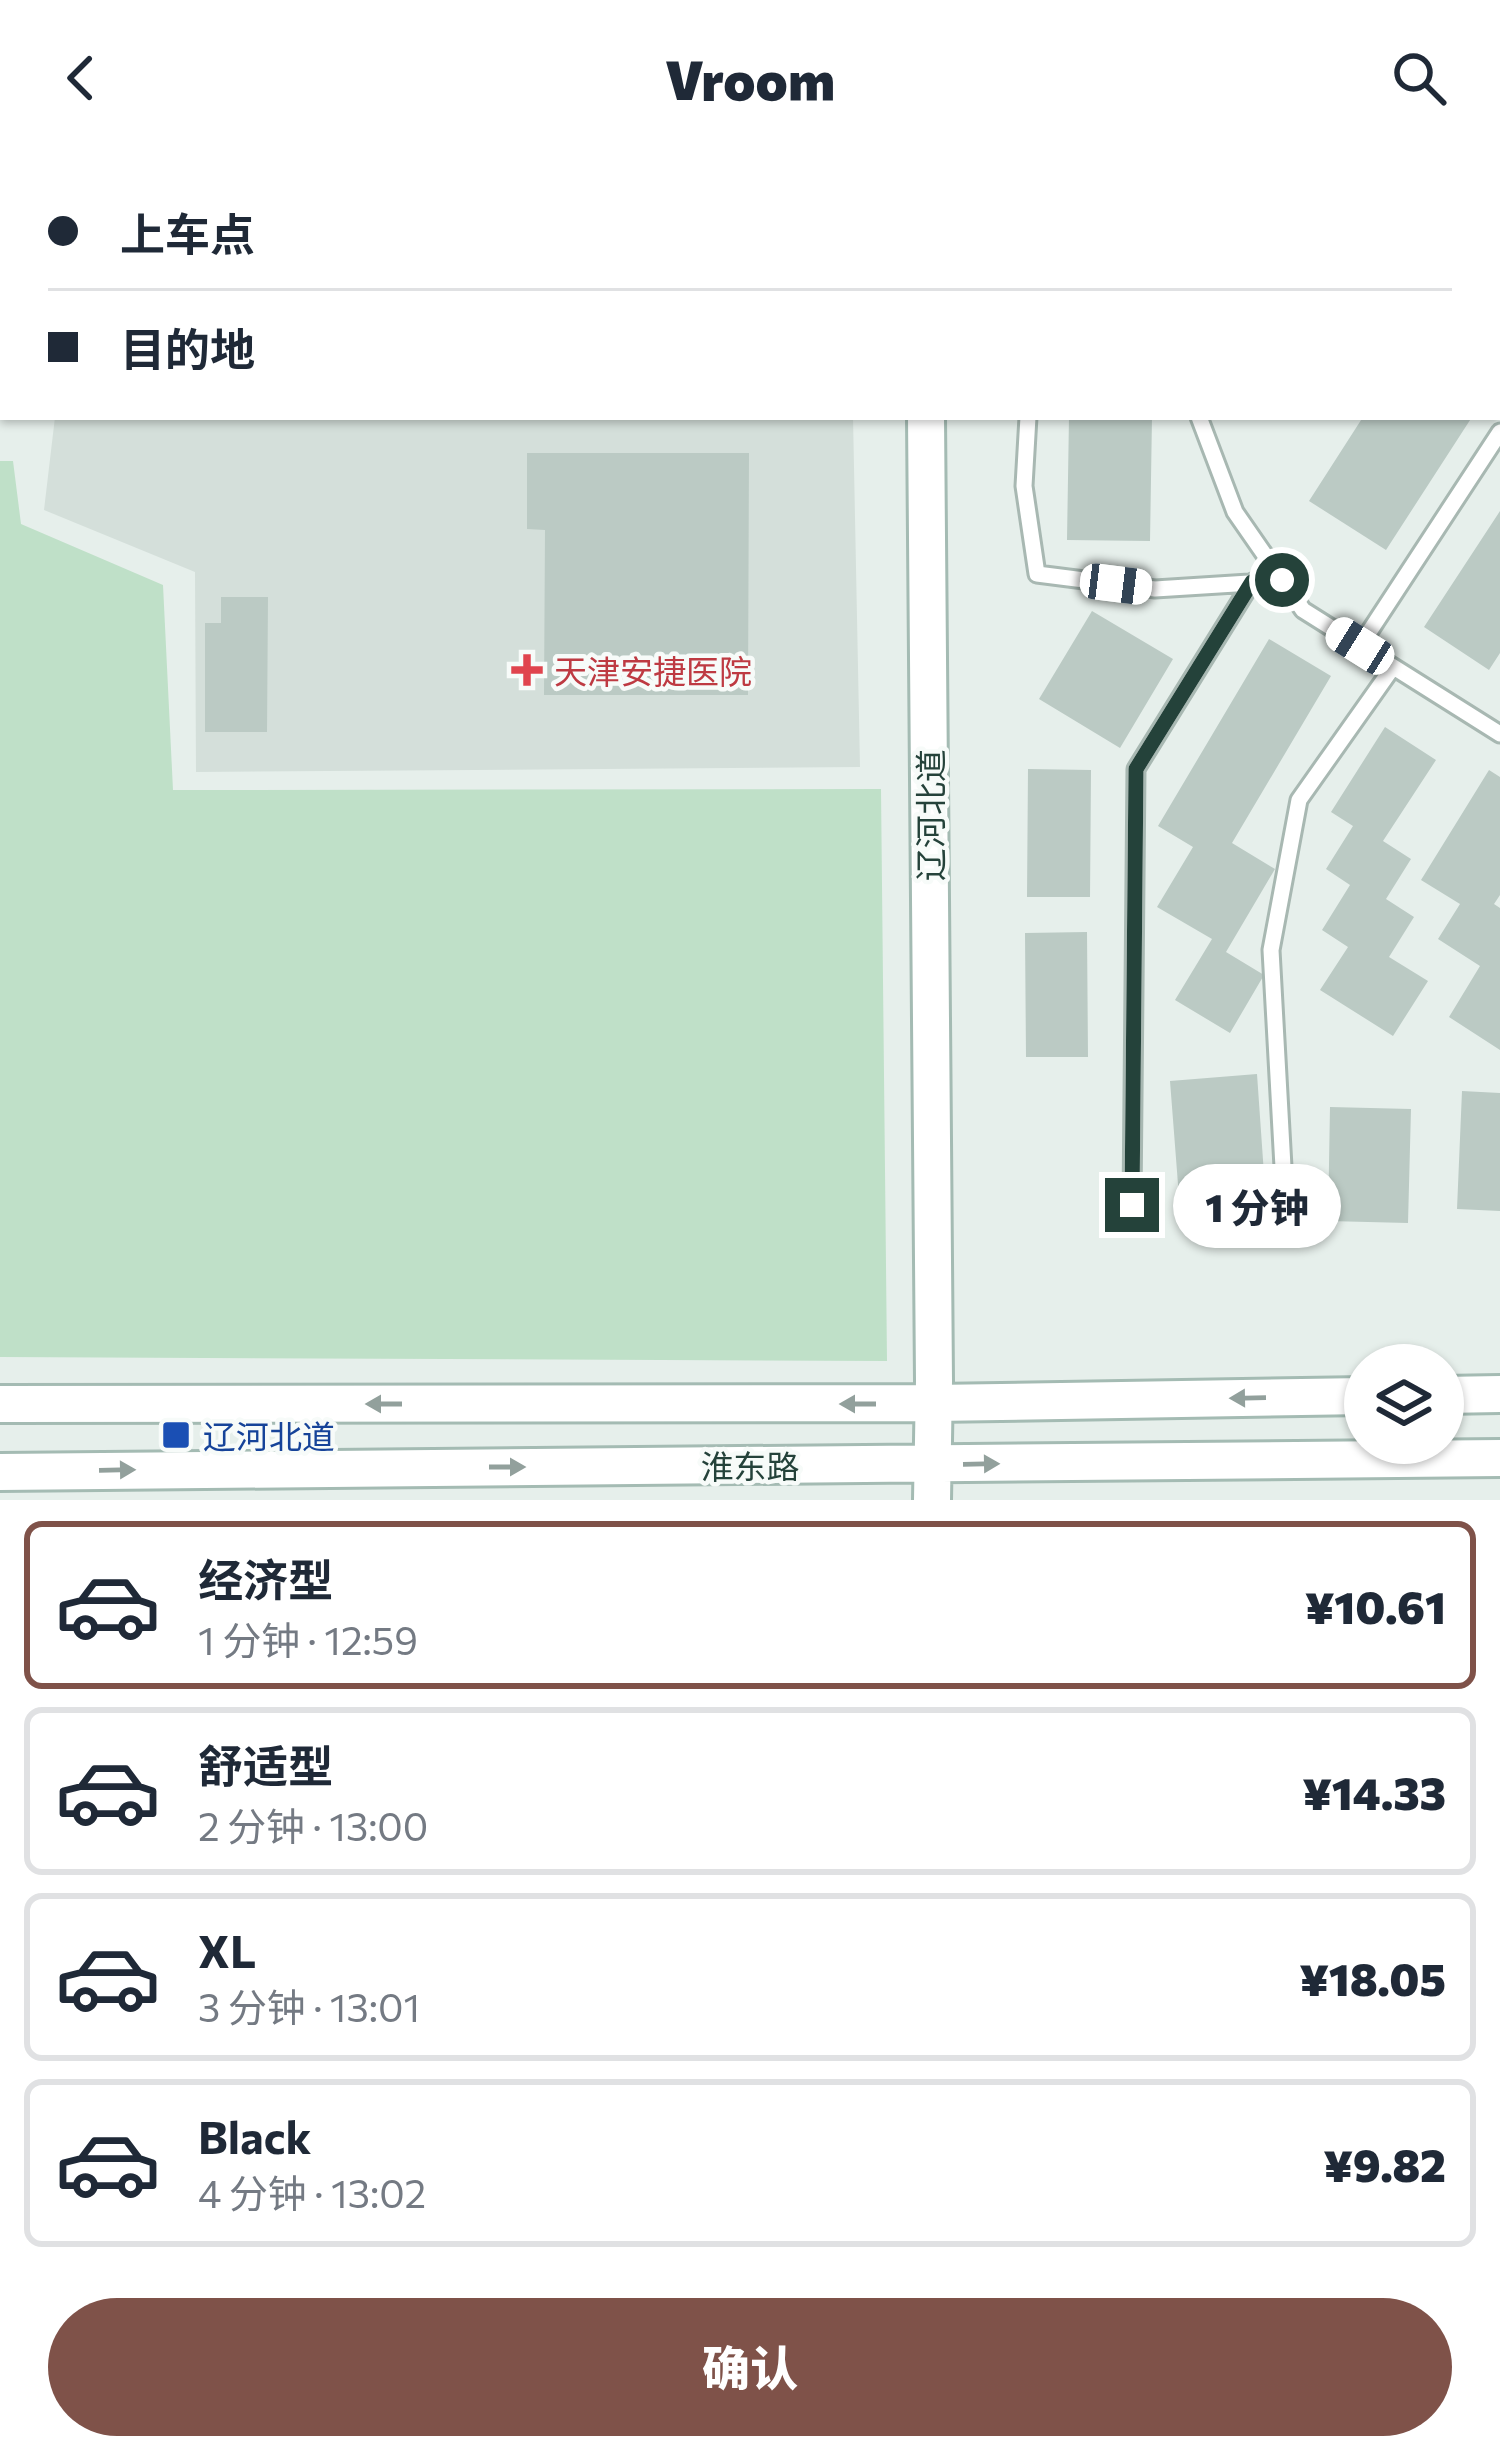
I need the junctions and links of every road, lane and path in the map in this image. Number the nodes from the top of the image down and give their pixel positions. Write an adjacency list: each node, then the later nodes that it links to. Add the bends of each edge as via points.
1 (926, 420): 15 (main road, 辽河北道)
2 (1028, 420): 6 (lane, via 1024,486 1037,574 1155,589)
3 (1200, 420): 5 (lane, via 1235,512)
4 (1500, 432): 7 (lane)
5 (1282, 580): 6 (lane); 7 (lane, via 1303,610)
6 (1252, 582): 11 (lane, via 1136,769)
7 (1360, 646): 8 (lane)
8 (1394, 667): 9 (lane); 10 (lane, via 1299,800 1271,950)
9 (1500, 734)
10 (1285, 1203)
11 (1132, 1205)
12 (1500, 1394): 13 (main road)
13 (1464, 1395)
14 (1344, 1396): 15 (main road, 淮东路, one-way to 15)
15 (934, 1403): 16 (main road, 淮东路, one-way to 16); 19 (main road, 辽河北道)
16 (0, 1404)
17 (1500, 1458): 19 (main road, 淮东路, one-way to 17)
18 (0, 1472): 19 (main road, 淮东路, one-way to 19, via 203,1468)
19 (932, 1482)

